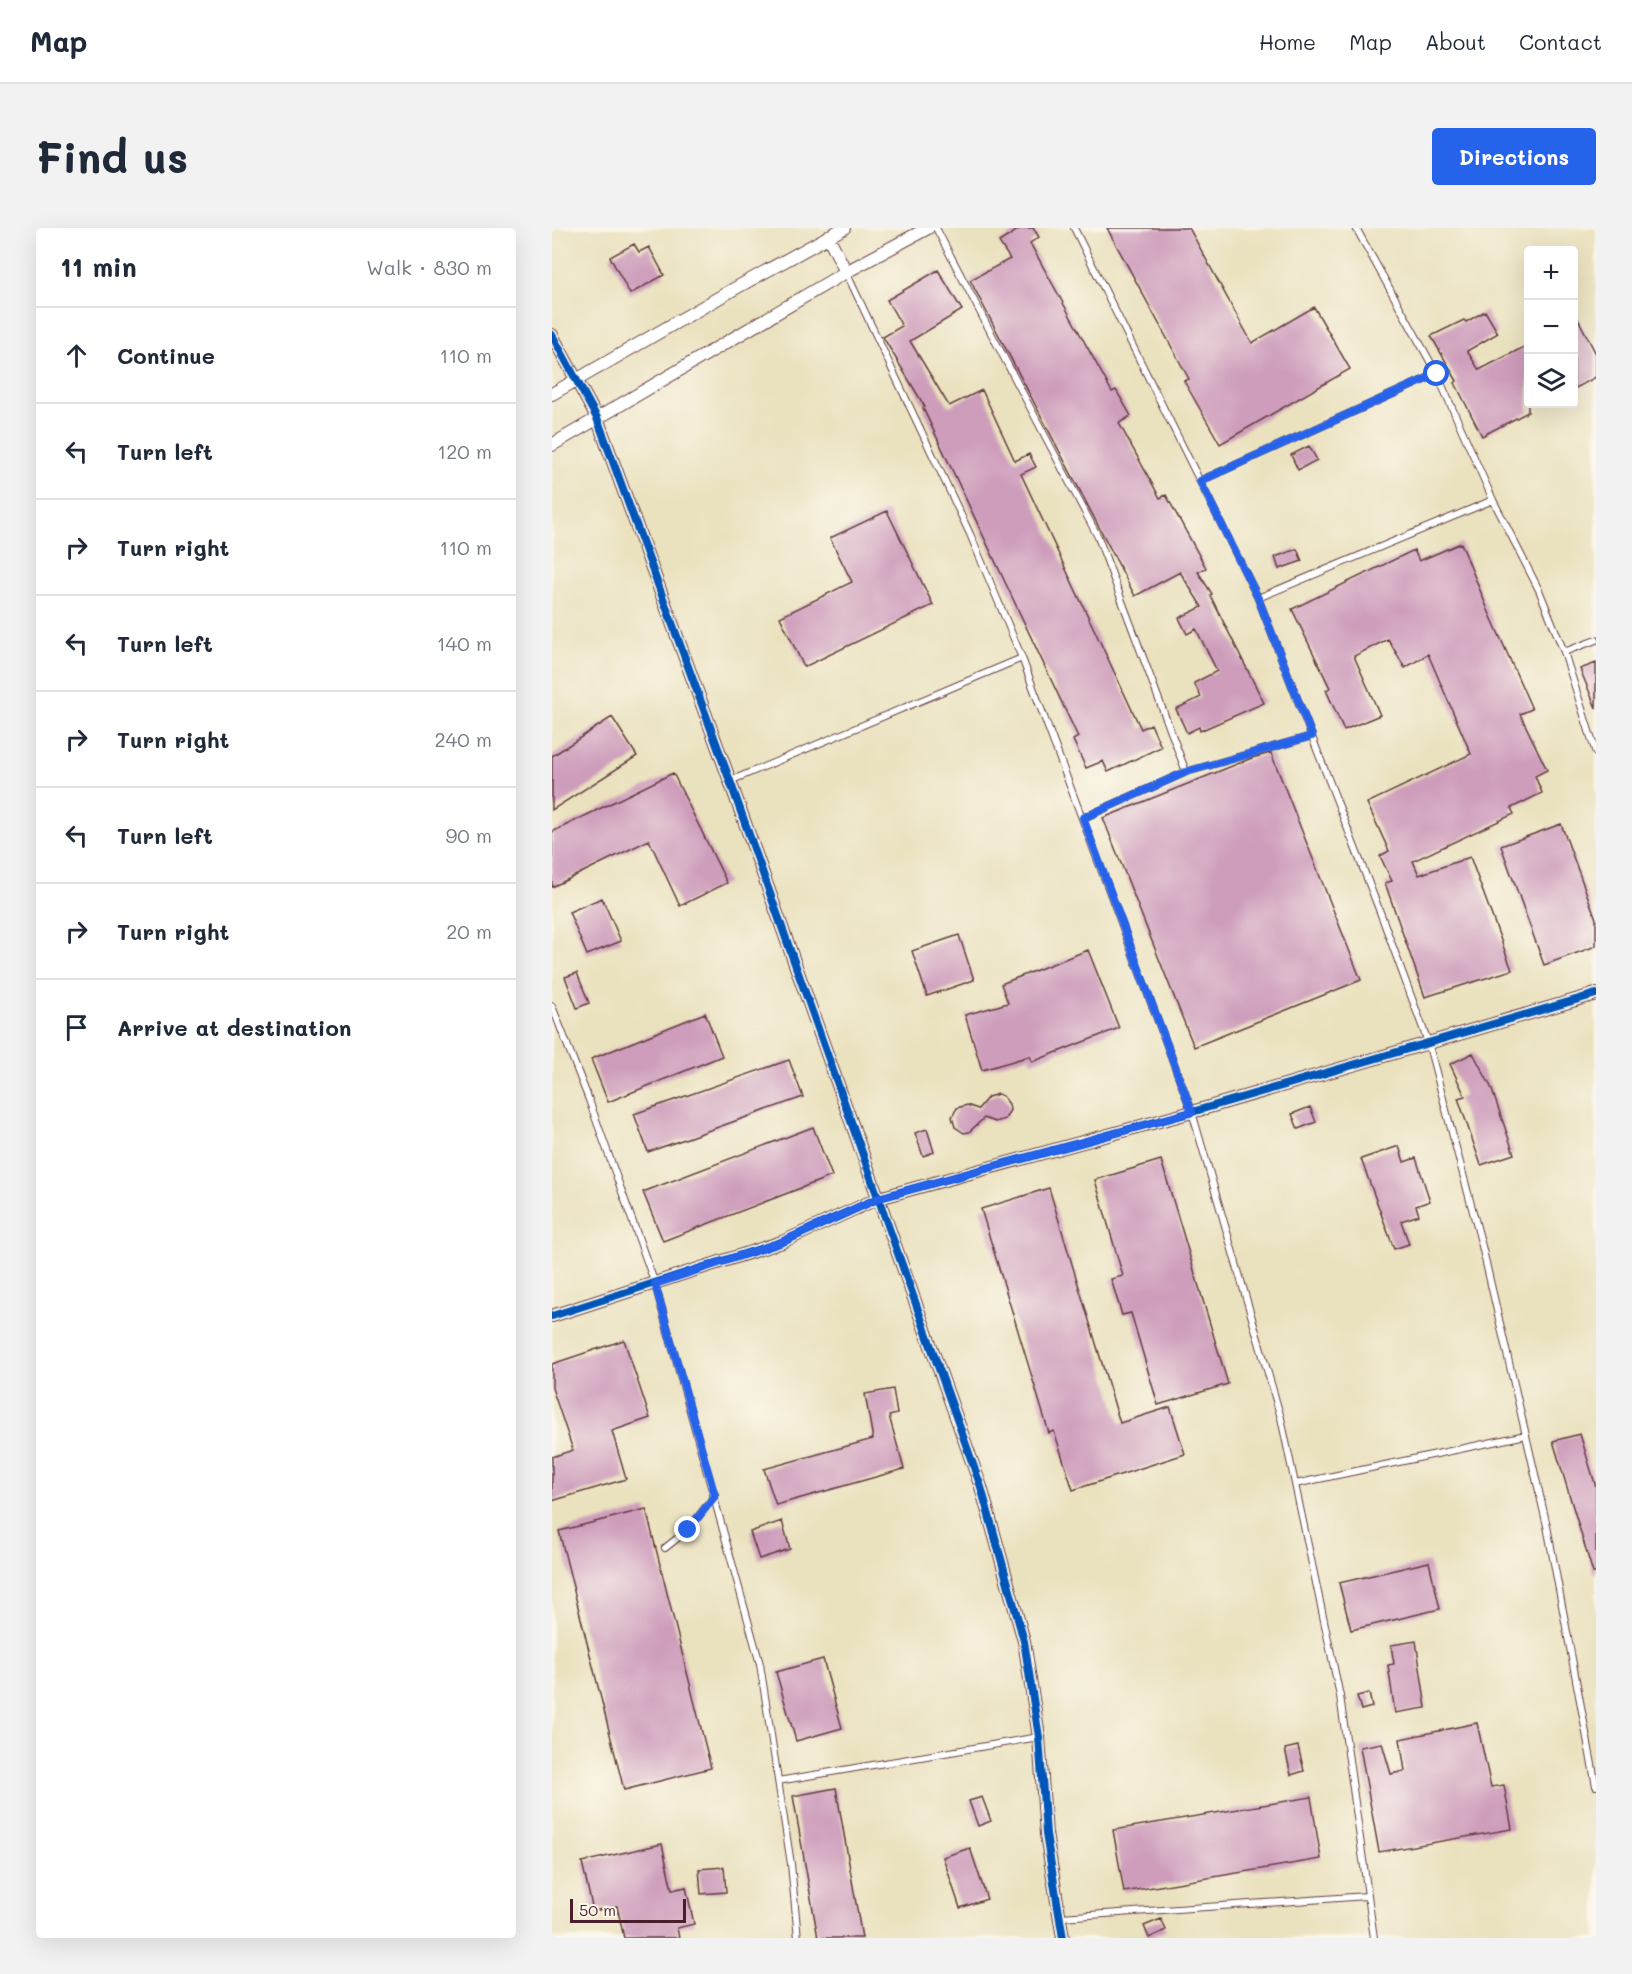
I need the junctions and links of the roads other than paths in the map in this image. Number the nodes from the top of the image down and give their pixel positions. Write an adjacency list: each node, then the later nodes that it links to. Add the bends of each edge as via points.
1 (844, 228): 6 (street)
2 (928, 228): 7 (street)
3 (936, 228): 22 (lane, via 1098,537)
4 (1074, 228): 14 (lane)
5 (1356, 228): 9 (lane)
6 (828, 236): 7 (street); 10 (street)
7 (846, 272): 12 (street); 19 (lane, via 970,534)
8 (552, 335): 10 (street)
9 (1437, 374): 14 (lane); 15 (lane)
10 (577, 380): 11 (street); 12 (street)
11 (552, 394)
12 (597, 418): 13 (street); 23 (street)
13 (552, 445)
14 (1200, 481): 16 (lane)
15 (1493, 500): 16 (lane); 18 (lane, via 1539,590)
16 (1258, 598): 20 (lane)
17 (1596, 640): 18 (lane)
18 (1564, 652): 21 (lane)
19 (1022, 658): 23 (lane); 24 (lane)
20 (1312, 736): 22 (lane); 27 (lane)
21 (1596, 753)
22 (1186, 772): 24 (lane)
23 (730, 781): 29 (street)
24 (1083, 818): 28 (lane)
25 (1596, 994): 27 (street)
26 (552, 1006): 30 (lane)
27 (1428, 1042): 28 (street); 32 (lane, via 1482,1246)
28 (1192, 1112): 29 (street); 33 (lane, via 1281,1418)
29 (879, 1198): 30 (street, via 782,1242); 36 (street, via 981,1487 1024,1641)
30 (655, 1284): 31 (street); 34 (lane)
31 (552, 1316)
32 (1526, 1435): 33 (lane); 38 (lane)
33 (1295, 1484): 39 (lane, via 1340,1696)
34 (715, 1496): 35 (lane, via 688,1530); 37 (lane, via 760,1664)
35 (665, 1548)
36 (1039, 1737): 37 (lane); 40 (street, via 1046,1834)
37 (778, 1781): 41 (lane)
38 (1596, 1786)
39 (1367, 1896): 40 (lane); 43 (lane)
40 (1061, 1917): 42 (street)
41 (798, 1938)
42 (1063, 1938)
43 (1374, 1938)

